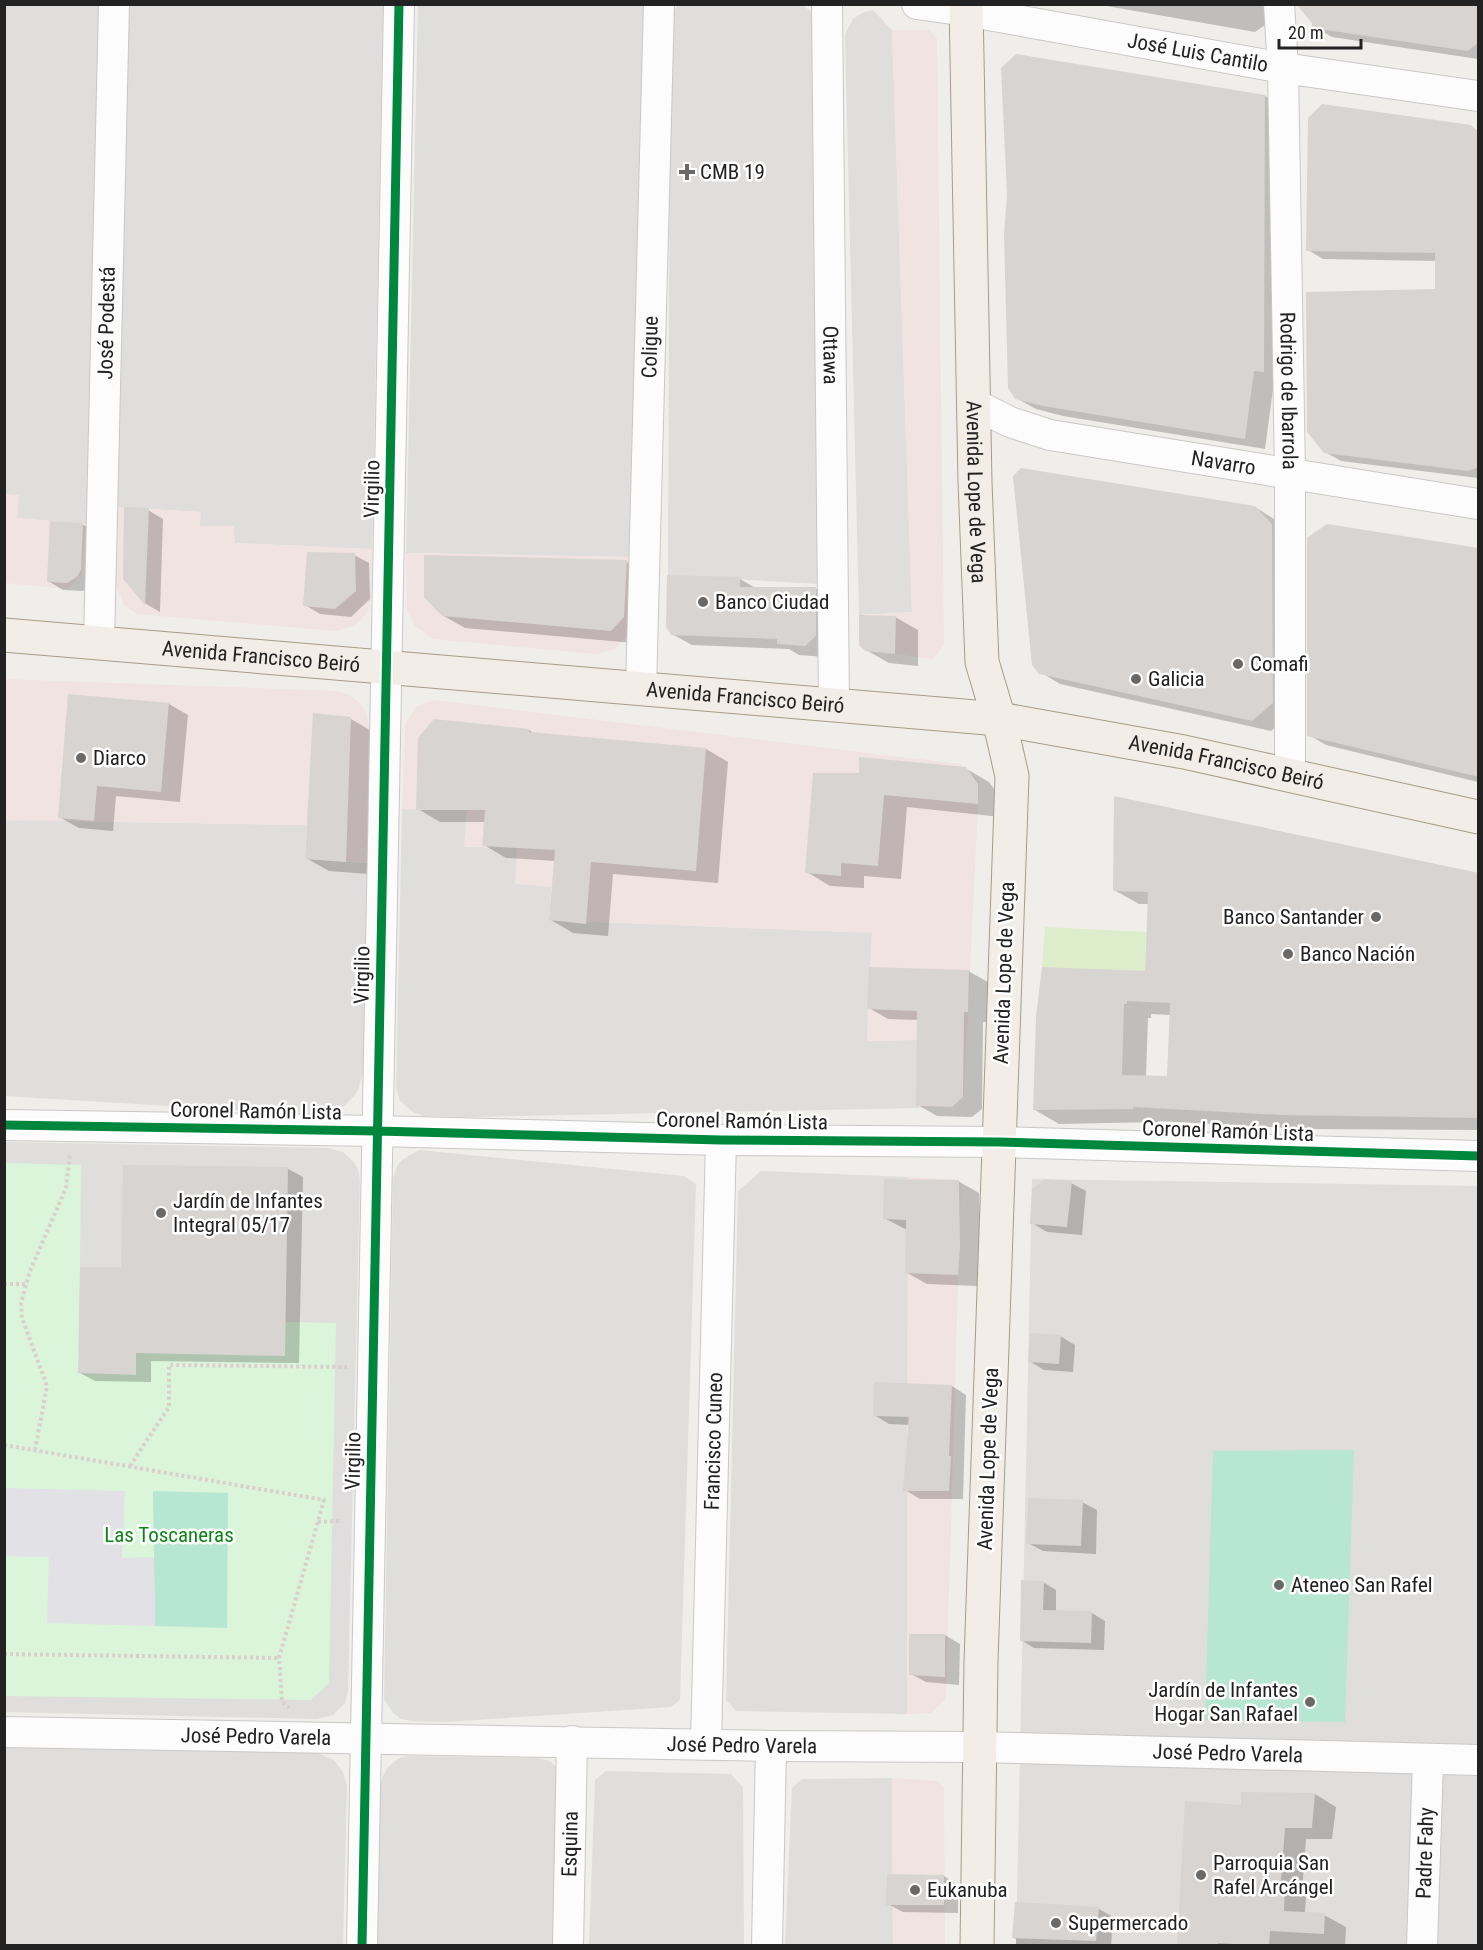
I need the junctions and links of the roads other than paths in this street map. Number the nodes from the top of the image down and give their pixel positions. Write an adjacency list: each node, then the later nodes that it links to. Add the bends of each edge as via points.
1 (114, 4): 14 (street, José Podestá)
2 (399, 4): 15 (street, Virgilio)
3 (659, 4): 16 (street, Coligue)
4 (827, 4): 17 (street, Ottawa)
5 (917, 4): 7 (street, José Luis Cantilo)
6 (1279, 4): 8 (street, Rodrigo de Ibarrola)
7 (966, 8): 8 (street, José Luis Cantilo); 10 (main road, Avenida Lope de Vega)
8 (1283, 68): 9 (street, José Luis Cantilo); 11 (street, Rodrigo de Ibarrola)
9 (1479, 96)
10 (974, 404): 11 (street, Navarro, via 1010,422 1050,435); 18 (main road, Avenida Lope de Vega, via 982,662)
11 (1290, 474): 12 (street, Navarro); 19 (street, Rodrigo de Ibarrola)
12 (1479, 504)
13 (4, 635): 14 (main road, Avenida Francisco Beiró)
14 (99, 643): 15 (main road, Avenida Francisco Beiró)
15 (387, 668): 16 (main road, Avenida Francisco Beiró); 22 (street, Virgilio)
16 (640, 689): 17 (main road, Avenida Francisco Beiró)
17 (834, 706): 18 (main road, Avenida Francisco Beiró)
18 (999, 719): 19 (main road, Avenida Francisco Beiró, via 1173,750); 24 (main road, Avenida Lope de Vega, via 1012,776)
19 (1290, 776): 20 (main road, Avenida Francisco Beiró)
20 (1479, 817)
21 (4, 1125): 22 (street, Coronel Ramón Lista)
22 (377, 1131): 23 (street, Coronel Ramón Lista); 27 (street, Virgilio)
23 (721, 1140): 24 (street, Coronel Ramón Lista); 29 (street, Francisco Cuneo)
24 (999, 1142): 25 (street, Coronel Ramón Lista); 31 (main road, Avenida Lope de Vega)
25 (1479, 1156)
26 (4, 1732): 27 (street, José Pedro Varela)
27 (367, 1737): 28 (street, José Pedro Varela); 34 (street, Virgilio)
28 (572, 1741): 29 (street, José Pedro Varela); 35 (street, Esquina)
29 (706, 1743): 30 (street, José Pedro Varela)
30 (771, 1746): 31 (street, José Pedro Varela); 36 (street)
31 (979, 1747): 32 (street, José Pedro Varela); 37 (main road, Avenida Lope de Vega)
32 (1428, 1760): 33 (street, José Pedro Varela); 38 (street, Padre Fahy)
33 (1479, 1761)
34 (362, 1946)
35 (567, 1946)
36 (767, 1946)
37 (977, 1946)
38 (1422, 1946)

